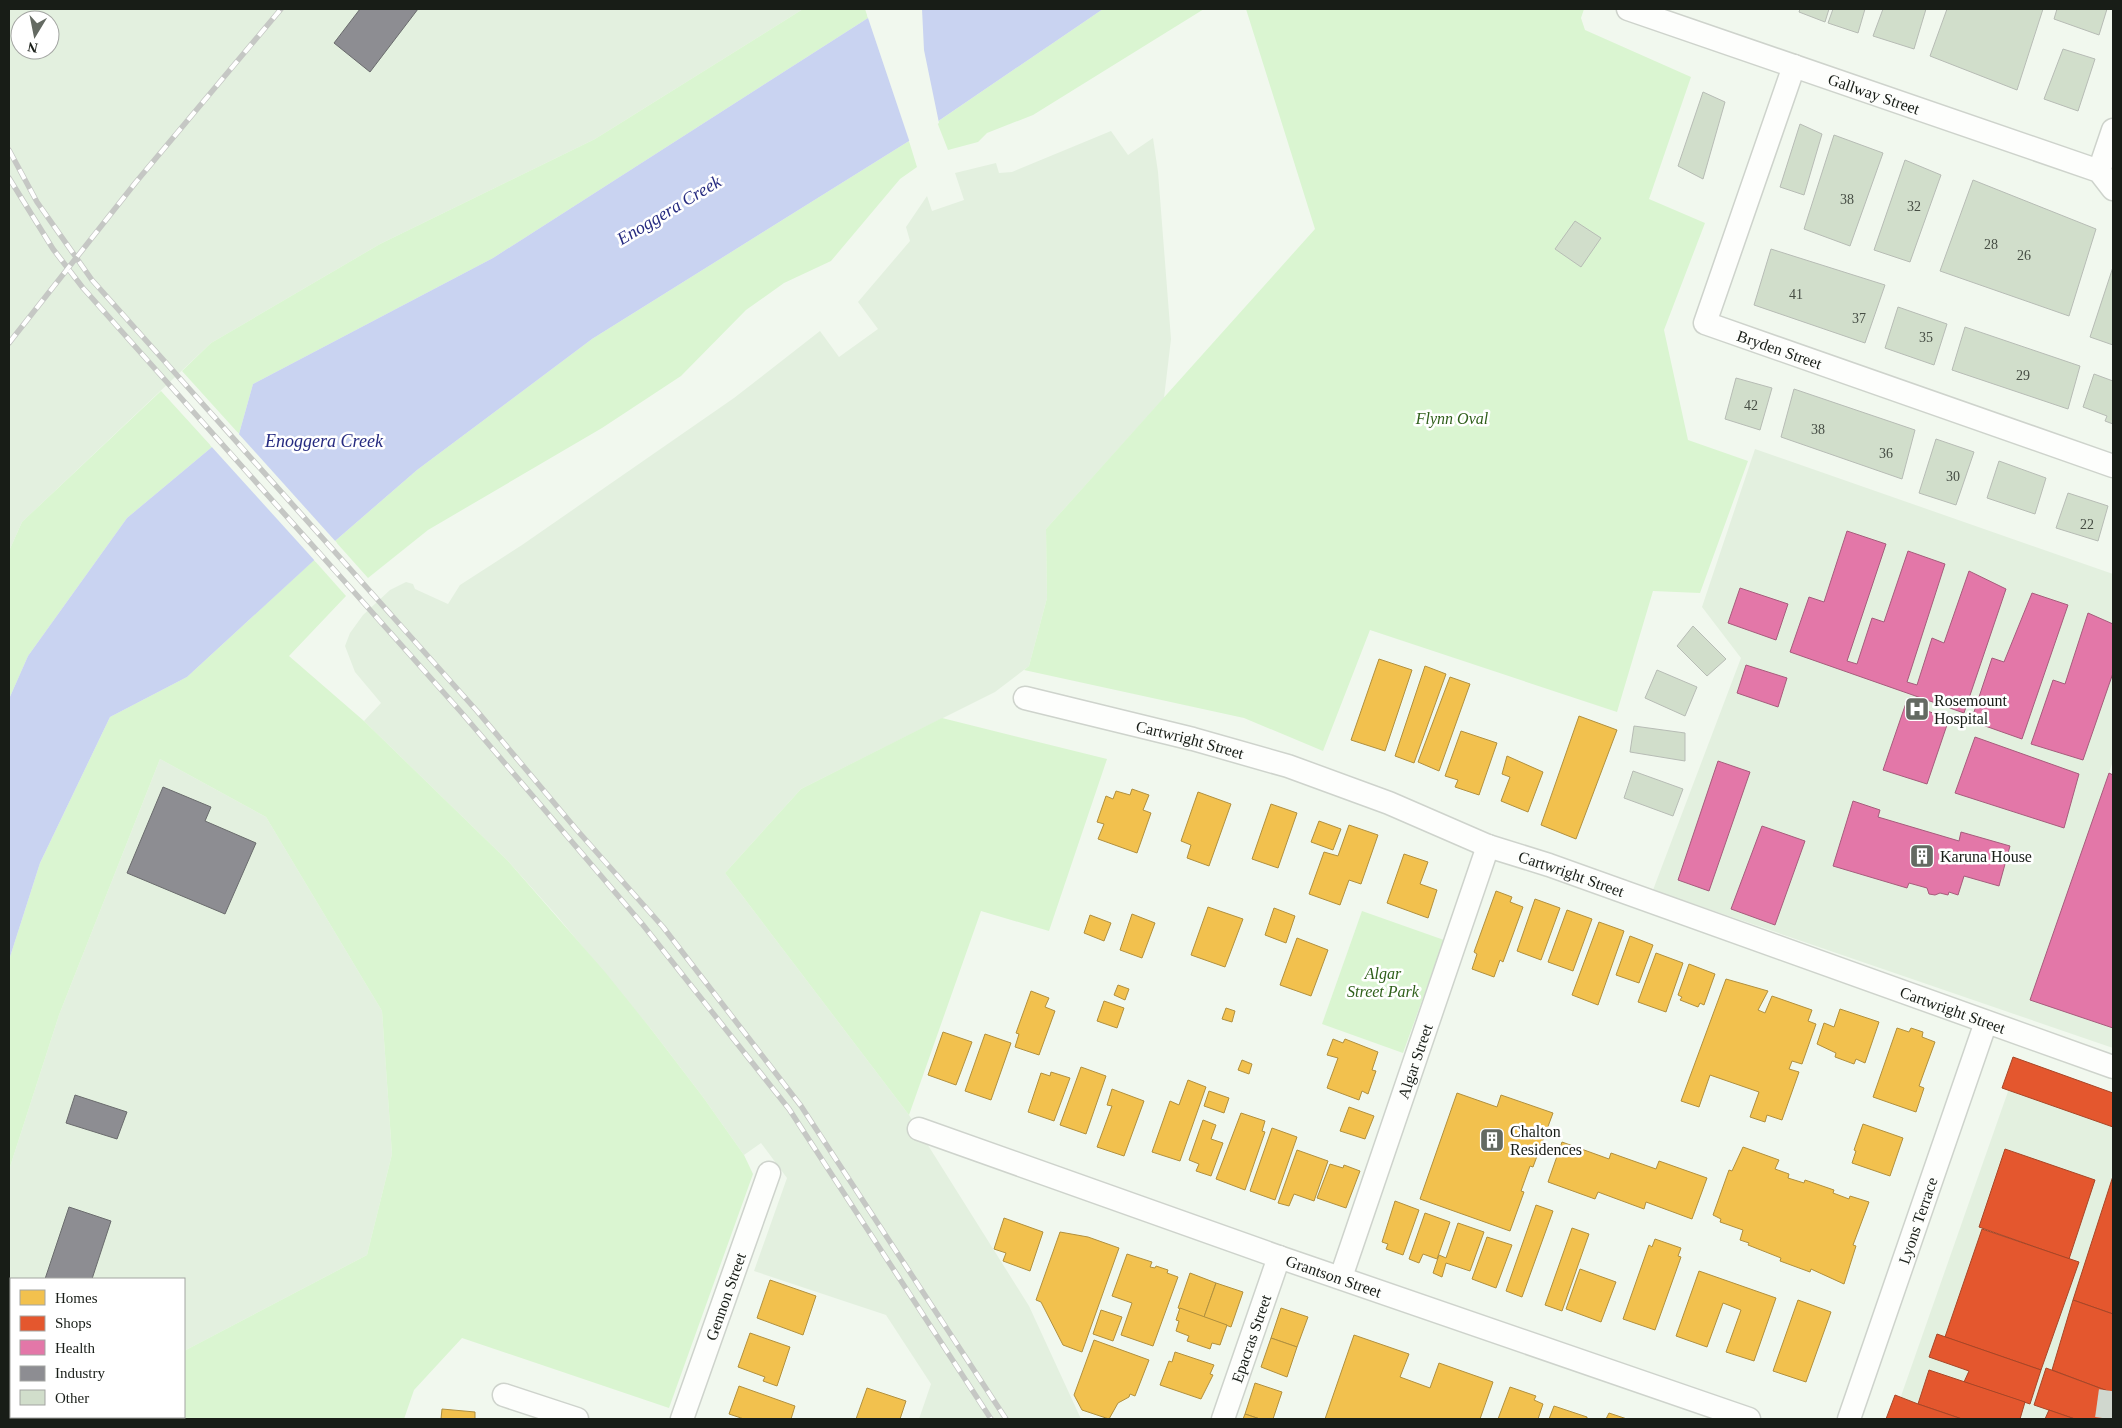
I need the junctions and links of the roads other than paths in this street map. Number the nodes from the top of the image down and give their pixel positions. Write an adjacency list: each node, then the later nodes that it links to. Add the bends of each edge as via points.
1 (1628, 9): 2 (street, Gallway Street)
2 (1794, 66): 4 (street, Gallway Street); 6 (street, Bryden Street, via 1705,323)
3 (2113, 130): 4 (street)
4 (2099, 171): 5 (street)
5 (2113, 189)
6 (2113, 466)
7 (1025, 698): 8 (street, Cartwright Street, via 1288,766)
8 (1488, 846): 9 (street, Cartwright Street); 14 (street, Algar Street)
9 (1986, 1022): 10 (street, Cartwright Street); 20 (street, Lyons Terrace)
10 (2113, 1067)
11 (919, 1129): 13 (street, Grantson Street)
12 (769, 1174): 17 (street, Gennon Street)
13 (1279, 1257): 14 (street, Grantson Street); 18 (street, Epacras Street)
14 (1341, 1277): 19 (street, Grantson Street)
15 (504, 1395): 16 (street)
16 (577, 1419)
17 (682, 1419)
18 (1223, 1419)
19 (1749, 1419)
20 (1849, 1419)

